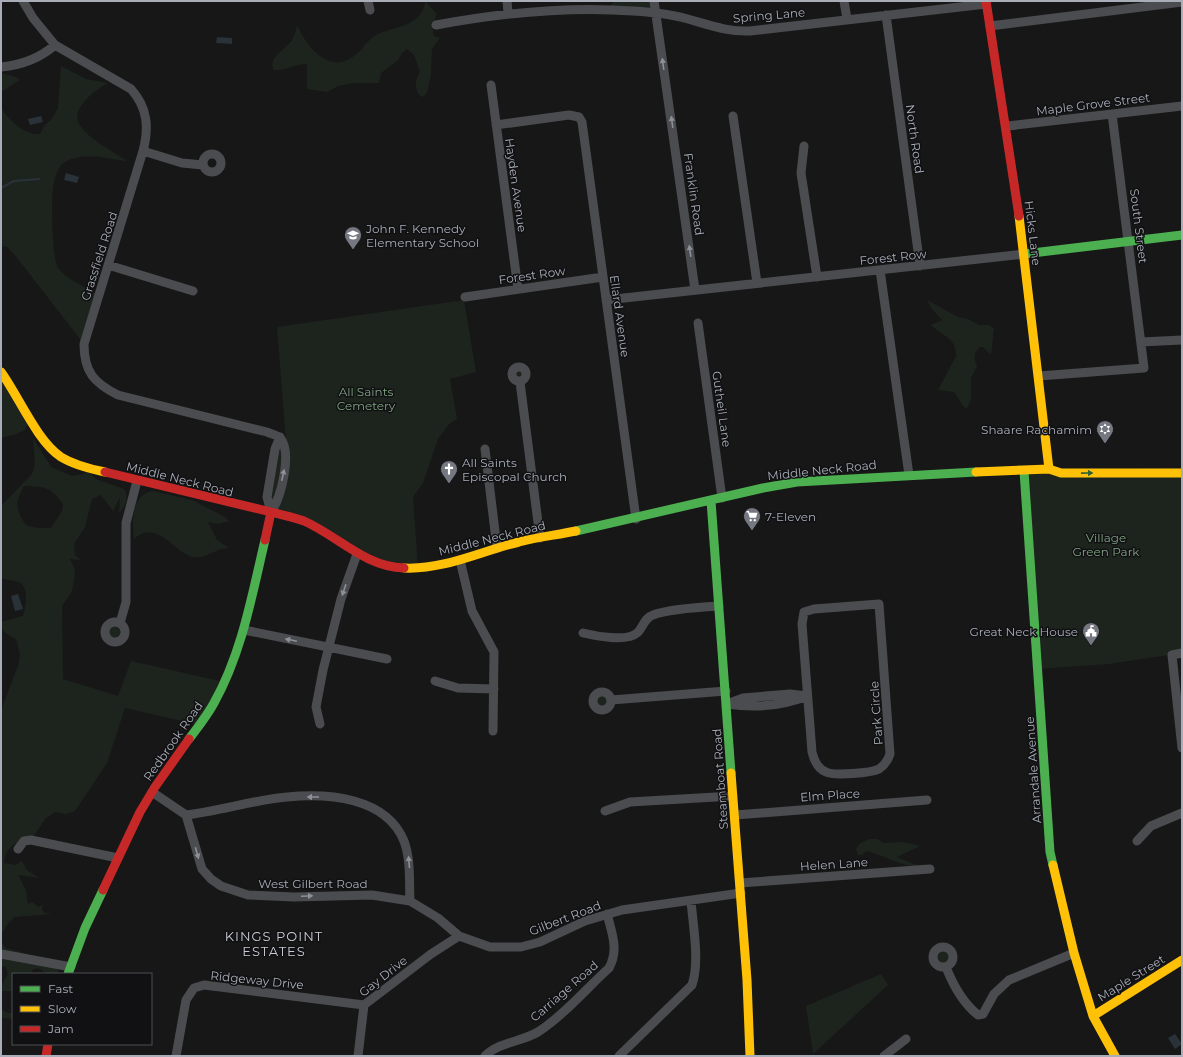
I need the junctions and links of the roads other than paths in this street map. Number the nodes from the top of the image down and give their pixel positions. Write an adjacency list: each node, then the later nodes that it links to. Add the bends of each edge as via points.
1 (23, 1): 15 (street, Grassfield Road)
2 (507, 1): 9 (street)
3 (612, 1): 8 (street)
4 (654, 1): 10 (street, Franklin Road)
5 (844, 1): 12 (street)
6 (1182, 2): 14 (street)
7 (986, 3): 11 (street, Spring Lane); 14 (main road, Hicks Lane)
8 (604, 10): 9 (street, Spring Lane); 10 (street, Spring Lane)
9 (508, 13): 13 (street, Spring Lane)
10 (656, 14): 12 (street, Spring Lane, via 736,32); 36 (street, Franklin Road, one-way to 10)
11 (886, 15): 12 (street, Spring Lane); 30 (street, North Road)
12 (847, 19)
13 (436, 25)
14 (990, 26): 22 (main road, Hicks Lane)
15 (55, 45): 16 (street, via 33,60); 24 (street, Grassfield Road, via 122,82 136,95 146,118)
16 (1, 67)
17 (491, 85): 21 (street, Hayden Avenue)
18 (1182, 106): 19 (street, Maple Grove Street)
19 (1112, 114): 22 (street, Maple Grove Street); 27 (street, South Street)
20 (733, 116): 34 (street)
21 (496, 125): 32 (street, Ellard Avenue, via 569,115 579,117 582,122); 35 (street, Hayden Avenue)
22 (1008, 126): 28 (main road, Hicks Lane)
23 (804, 146): 33 (street, via 802,173)
24 (143, 151): 25 (street, via 182,163); 29 (street, Grassfield Road)
25 (203, 165)
26 (1182, 235): 27 (main road, Forest Row)
27 (1129, 241): 28 (main road, Forest Row); 42 (street, South Street)
28 (1024, 254): 30 (street, Forest Row); 44 (main road, Hicks Lane)
29 (108, 265): 37 (street); 55 (street, Grassfield Road, via 84,344 86,365 91,376 102,387 118,395 280,437 275,449 267,496)
30 (920, 266): 31 (street, Forest Row)
31 (880, 270): 33 (street, Forest Row); 51 (street)
32 (603, 277): 35 (street, Forest Row); 39 (street, Ellard Avenue)
33 (817, 277): 34 (street, Forest Row)
34 (757, 283): 36 (street, Forest Row)
35 (518, 289): 38 (street, Forest Row)
36 (695, 290): 39 (street, Forest Row)
37 (193, 291)
38 (465, 297)
39 (606, 300): 56 (street, Ellard Avenue)
40 (698, 323): 53 (street, Gutheil Lane)
41 (1182, 340): 42 (street)
42 (1141, 342): 44 (street, South Street, via 1144,368)
43 (1, 372): 52 (main road, Middle Neck Road, via 49,448 72,463)
44 (1039, 376): 48 (main road, Hicks Lane)
45 (520, 382): 57 (street)
46 (485, 449): 58 (street)
47 (1182, 465): 48 (main road, Middle Neck Road, via 1060,464)
48 (1049, 469): 49 (main road, Middle Neck Road); 50 (main road, Middle Neck Road, one-way to 50, via 1061,473)
49 (1024, 471): 51 (main road, Middle Neck Road); 94 (main road, Arrandale Avenue, via 1050,852)
50 (1182, 473)
51 (909, 475): 53 (main road, Middle Neck Road, via 797,482)
52 (138, 481): 55 (main road, Middle Neck Road); 62 (street, via 126,523 126,602)
53 (722, 498): 54 (main road, Middle Neck Road)
54 (711, 501): 56 (main road, Middle Neck Road); 61 (main road, Steamboat Road)
55 (271, 512): 59 (main road, Middle Neck Road, via 304,521); 63 (main road, Redbrook Road)
56 (636, 519): 57 (main road, Middle Neck Road)
57 (540, 538): 58 (main road, Middle Neck Road)
58 (497, 548): 60 (main road, Middle Neck Road)
59 (357, 554): 60 (main road, Middle Neck Road, via 375,563 403,570); 65 (street, one-way to 65, via 341,600)
60 (460, 560): 69 (street, via 472,611 494,652)
61 (719, 606): 64 (street, via 653,615 633,636 603,637); 70 (main road, Steamboat Road)
62 (120, 623)
63 (244, 630): 65 (street, one-way to 63); 77 (main road, Redbrook Road, via 214,704)
64 (583, 633)
65 (329, 647): 67 (street); 74 (street, via 316,707)
66 (1182, 653): 76 (street, via 1172,655)
67 (387, 659)
68 (435, 681): 69 (street, via 458,688)
69 (494, 689): 75 (street)
70 (726, 691): 72 (street); 73 (main road, Steamboat Road)
71 (807, 696): 71 (street, Park Circle, via 813,759 820,768 832,774 878,770 886,764 891,744 879,604 804,612 802,624); 73 (street, via 790,694 743,698)
72 (611, 700)
73 (727, 704): 78 (main road, Steamboat Road)
74 (320, 724)
75 (493, 731)
76 (1182, 748)
77 (152, 792): 82 (street); 86 (main road, Redbrook Road)
78 (733, 796): 80 (street, via 630,802); 83 (main road, Steamboat Road)
79 (927, 800): 83 (street, Elm Place)
80 (604, 810)
81 (1182, 813): 84 (street, via 1151,826)
82 (186, 815): 91 (street, West Gilbert Road, one-way to 91, via 202,870 211,879 233,891 263,896 372,895); 91 (street, one-way to 82, via 409,859 404,840 386,816 370,806 332,797 288,797)
83 (735, 815): 88 (main road, Steamboat Road)
84 (1137, 841)
85 (18, 849): 86 (street, via 24,841 31,840)
86 (118, 858): 98 (main road, Redbrook Road, via 85,928)
87 (930, 869): 88 (street, Helen Lane)
88 (740, 883): 89 (main road, Steamboat Road)
89 (741, 893): 90 (street, Gilbert Road); 108 (main road, Steamboat Road)
90 (691, 900): 92 (street, Gilbert Road); 107 (street, via 695,965 692,985)
91 (410, 901): 93 (street, Gilbert Road, via 438,918)
92 (607, 914): 93 (street, Gilbert Road, via 585,921 540,942 521,947 490,947); 106 (street, Carriage Road, via 615,947 614,959 609,968 548,1025 526,1038 492,1050)
93 (459, 936): 99 (street, Gay Drive)
94 (1074, 953): 97 (street, via 1009,980 994,994 983,1014 978,1015 971,1010 956,988); 100 (main road, Arrandale Avenue)
95 (1, 954): 98 (street)
96 (1182, 960): 100 (main road, Maple Street)
97 (946, 967)
98 (69, 970)
99 (364, 1005): 104 (street, Ridgeway Drive, via 204,985 194,988 186,1000); 105 (street, Gay Drive)
100 (1092, 1016): 110 (main road, Arrandale Avenue)
101 (906, 1040): 109 (street)
102 (48, 1045): 103 (main road)
103 (46, 1056)
104 (176, 1056)
105 (358, 1056)
106 (485, 1056)
107 (619, 1056)
108 (750, 1056)
109 (884, 1056)
110 (1115, 1056)

